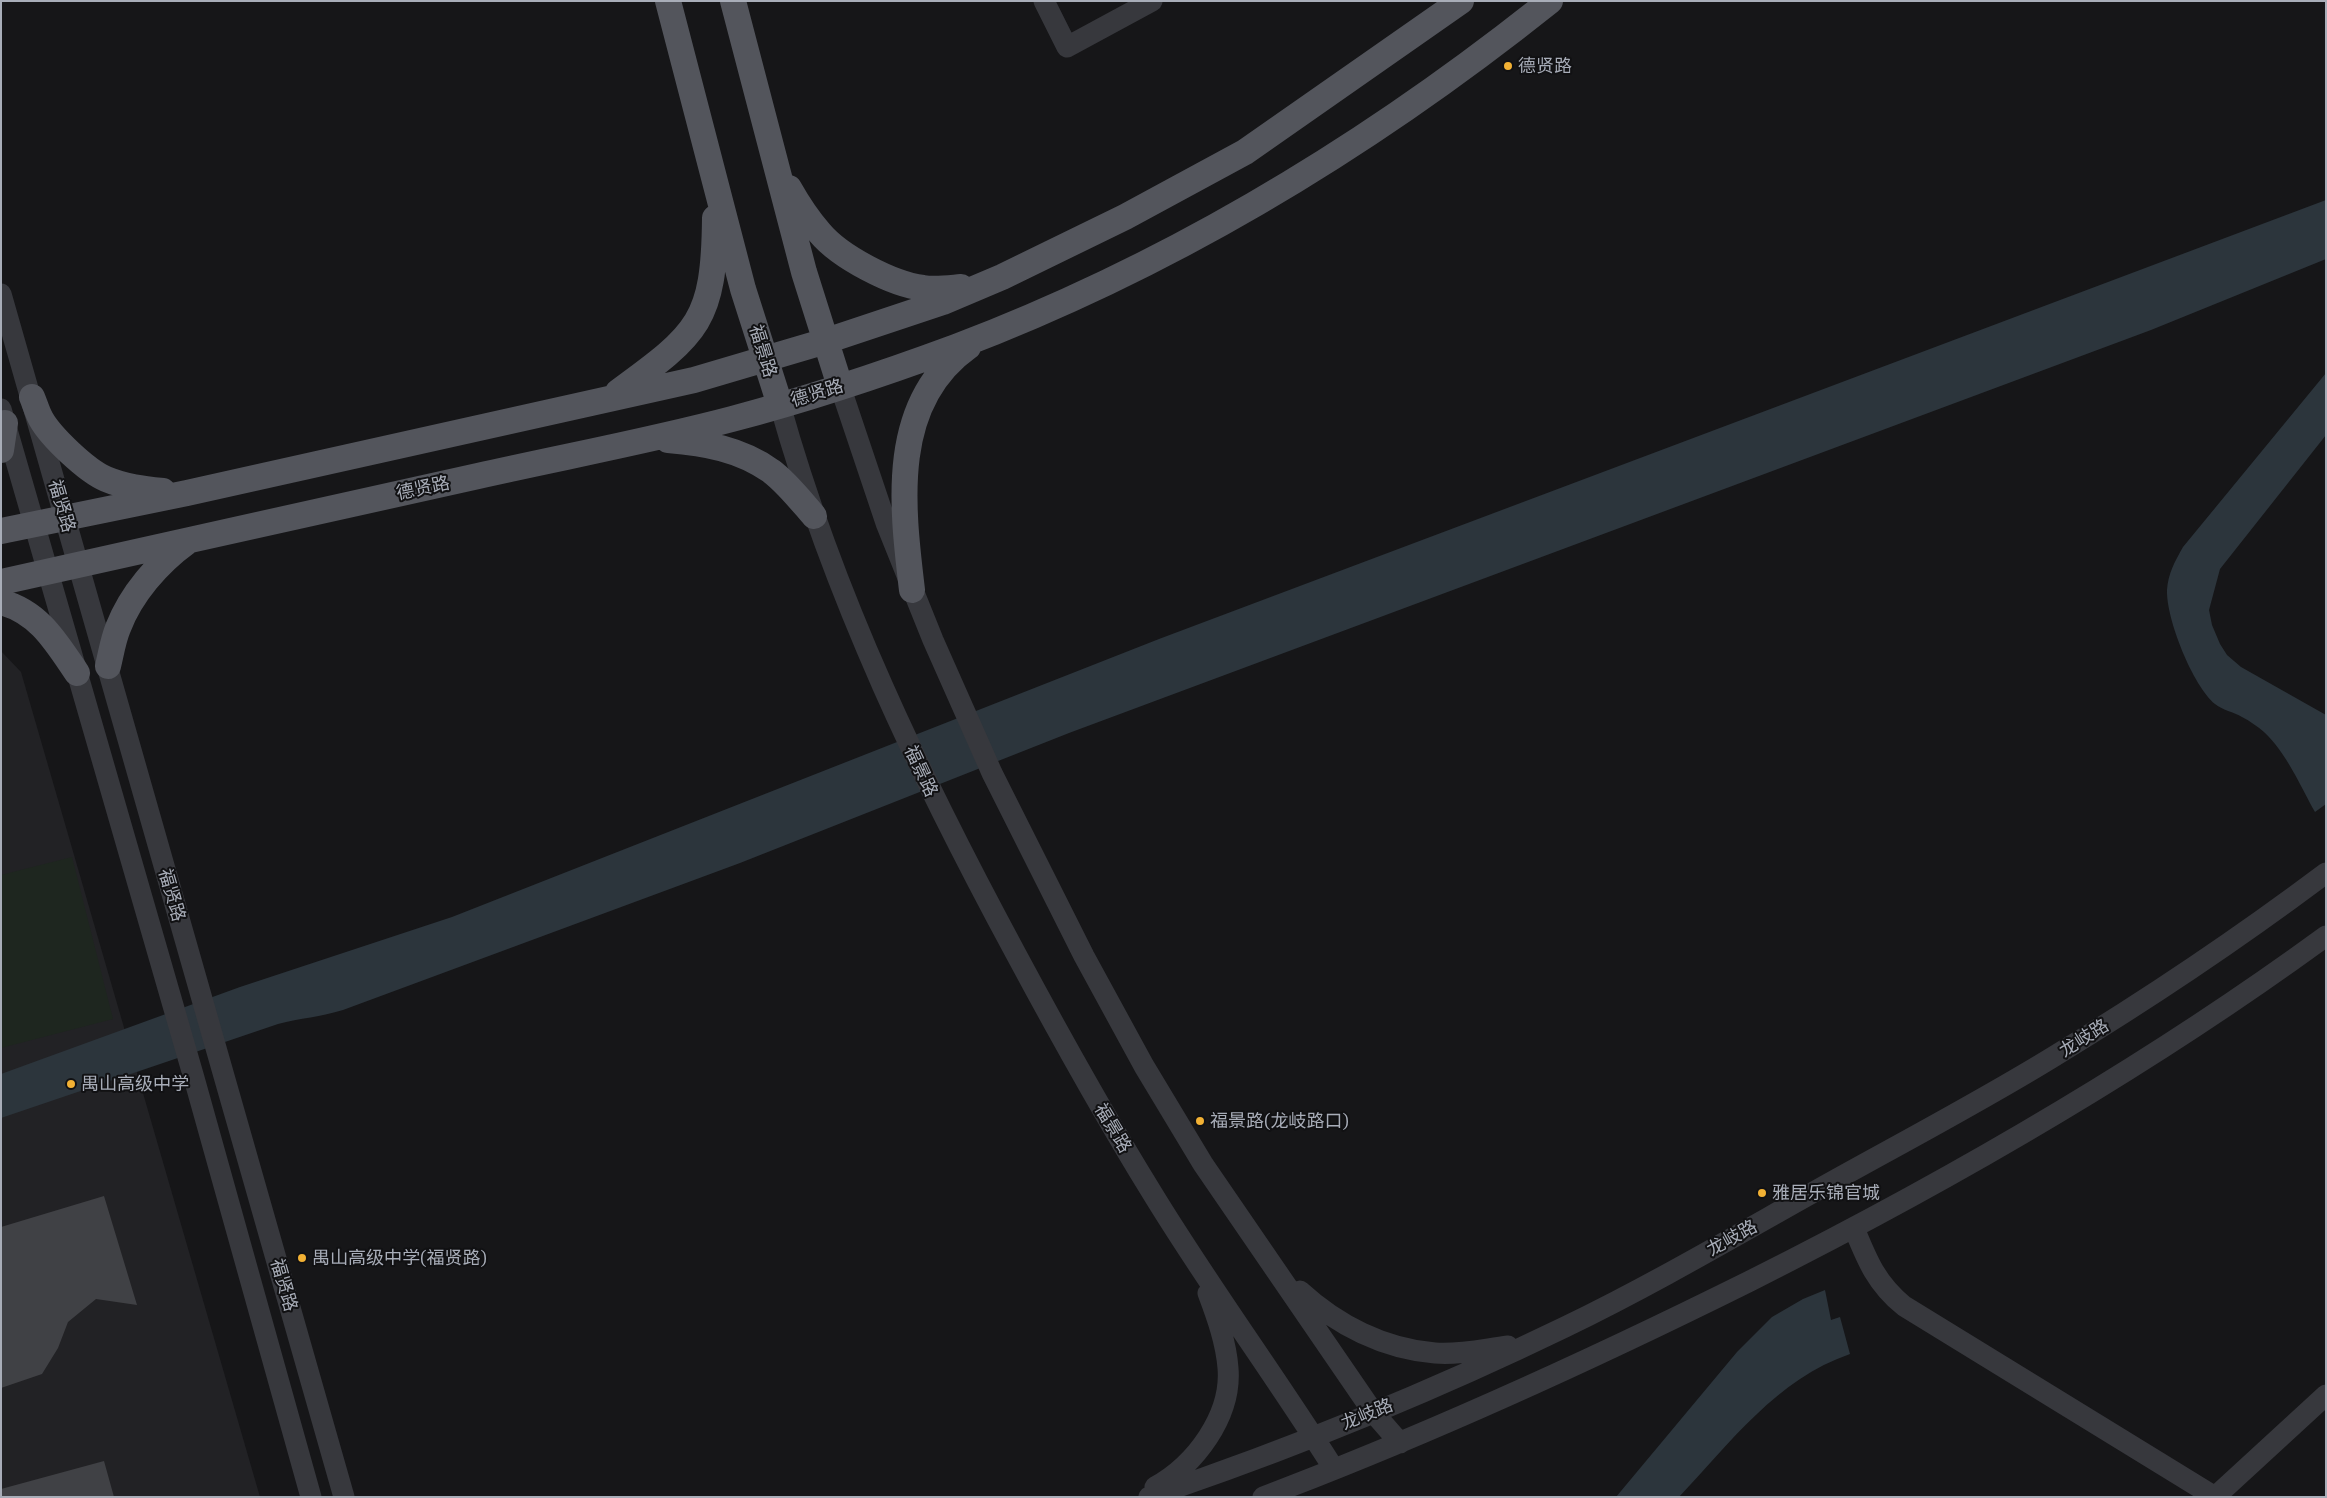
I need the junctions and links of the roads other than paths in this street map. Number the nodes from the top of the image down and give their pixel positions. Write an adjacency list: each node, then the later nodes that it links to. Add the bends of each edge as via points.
1 (668, 1): 8 (main road, 福景路)
2 (733, 1): 7 (main road)
3 (1044, 1): 4 (street, via 1067,47)
4 (1152, 1)
5 (1461, 1): 9 (main road, via 1245,152 1125,217)
6 (1550, 1): 11 (main road, 德贤路, via 1415,101 1271,196 1140,267)
7 (777, 168): 9 (main road, via 820,234 838,249 891,279 924,289); 12 (main road)
8 (715, 182): 13 (main road, 福景路); 16 (main road, via 715,261 705,309 680,344)
9 (977, 287): 12 (main road)
10 (1, 294): 15 (street, 福贤路)
11 (982, 337): 14 (main road, 德贤路); 30 (main road, via 950,359 919,410 908,440 903,492)
12 (826, 342): 13 (main road); 14 (main road)
13 (766, 360): 16 (main road); 17 (main road, 福景路)
14 (840, 386): 17 (main road, 德贤路); 30 (street)
15 (32, 397): 21 (main road, via 41,420 70,453 104,478 136,488); 23 (street, 福贤路)
16 (610, 398): 21 (main road)
17 (780, 405): 19 (main road, 德贤路, via 731,420); 22 (street, 福景路)
18 (3, 416): 20 (main road); 24 (street, 福贤路)
19 (648, 438): 22 (main road, via 698,442 728,449 753,460 772,472); 26 (main road, 德贤路)
20 (1, 450)
21 (184, 493): 23 (main road)
22 (814, 516): 37 (street, 福景路, via 852,619 933,797 1095,1098)
23 (66, 518): 24 (main road); 27 (street, 福贤路)
24 (34, 524): 25 (main road); 28 (street, 福贤路)
25 (1, 531)
26 (191, 540): 27 (main road, 德贤路); 32 (main road, via 168,556 128,608 118,629)
27 (79, 564): 28 (main road, 德贤路); 32 (street, 福贤路)
28 (48, 571): 29 (main road, 德贤路); 33 (street, 福贤路)
29 (1, 582)
30 (912, 590): 38 (street, via 992,773 1084,956 1144,1066 1203,1164)
31 (1, 602): 33 (main road, via 29,613)
32 (108, 666): 46 (street, 福贤路)
33 (77, 673): 45 (street, 福贤路)
34 (2326, 873): 39 (street, 龙岐路, via 2190,970 2052,1058 1654,1281)
35 (2326, 936): 36 (street, via 2219,1012 2102,1087 2007,1144)
36 (1854, 1228): 43 (street, via 1587,1360); 50 (street, via 1874,1274 1904,1306)
37 (1183, 1241): 42 (street, 福景路); 47 (street, via 1218,1321 1228,1369 1227,1386 1223,1404 1201,1449 1170,1479)
38 (1276, 1270): 39 (street, via 1317,1307 1344,1325 1406,1348 1435,1353 1462,1352); 41 (street)
39 (1530, 1343): 41 (street, 龙岐路)
40 (2326, 1395): 50 (street)
41 (1373, 1412): 42 (street, 龙岐路); 43 (street)
42 (1313, 1436): 44 (street, 福景路); 48 (street, 龙岐路)
43 (1400, 1443): 44 (street)
44 (1334, 1469): 49 (street)
45 (311, 1497)
46 (344, 1497)
47 (1138, 1497)
48 (1149, 1497)
49 (1263, 1497)
50 (2215, 1497)

